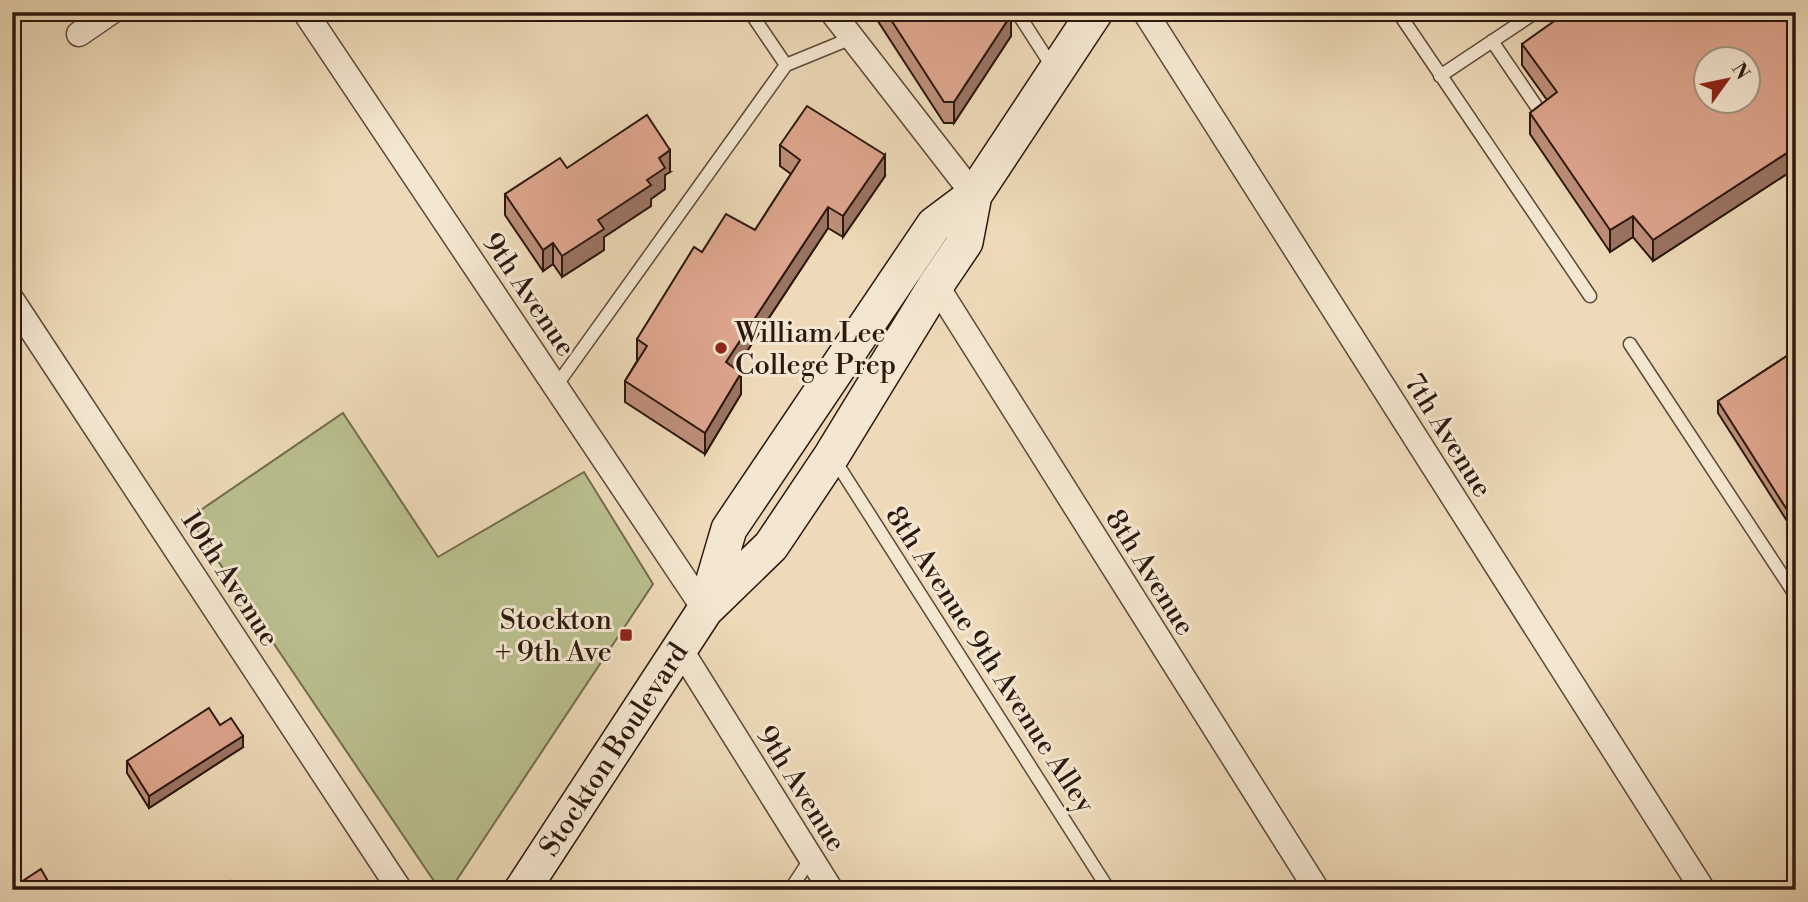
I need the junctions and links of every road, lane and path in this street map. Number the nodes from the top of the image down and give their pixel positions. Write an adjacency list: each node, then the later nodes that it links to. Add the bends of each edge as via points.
1 (111, 12): 10 (street)
2 (305, 12): 22 (street, 9th Avenue)
3 (750, 12): 13 (lane)
4 (832, 12): 11 (street)
5 (1017, 12): 14 (lane)
6 (1095, 12): 14 (main road, Stockton Boulevard)
7 (1145, 12): 34 (street, 7th Avenue)
8 (1398, 12): 15 (lane)
9 (1536, 12): 12 (lane)
10 (79, 34)
11 (852, 38): 13 (lane); 17 (street)
12 (1492, 41): 15 (lane); 16 (lane)
13 (786, 65): 22 (lane)
14 (1056, 72): 17 (main road, Stockton Boulevard)
15 (1440, 76): 19 (lane)
16 (1554, 132)
17 (974, 195): 18 (main road, Stockton Boulevard, via 965,242); 25 (main road, Stockton Boulevard, via 934,225 729,529)
18 (936, 285): 23 (main road, Stockton Boulevard); 33 (street, 8th Avenue)
19 (1590, 296)
20 (12, 300): 28 (street, 10th Avenue)
21 (1630, 344): 24 (lane)
22 (556, 386): 25 (street, 9th Avenue)
23 (832, 455): 25 (main road, Stockton Boulevard, via 771,546); 32 (lane, 8th Avenue 9th Avenue Alley)
24 (1793, 588)
25 (705, 610): 26 (main road, Stockton Boulevard)
26 (679, 647): 27 (street, 9th Avenue); 29 (main road, Stockton Boulevard)
27 (811, 858): 30 (lane); 31 (street, 9th Avenue)
28 (400, 890)
29 (522, 890)
30 (790, 890)
31 (831, 890)
32 (1109, 890)
33 (1317, 890)
34 (1703, 890)

